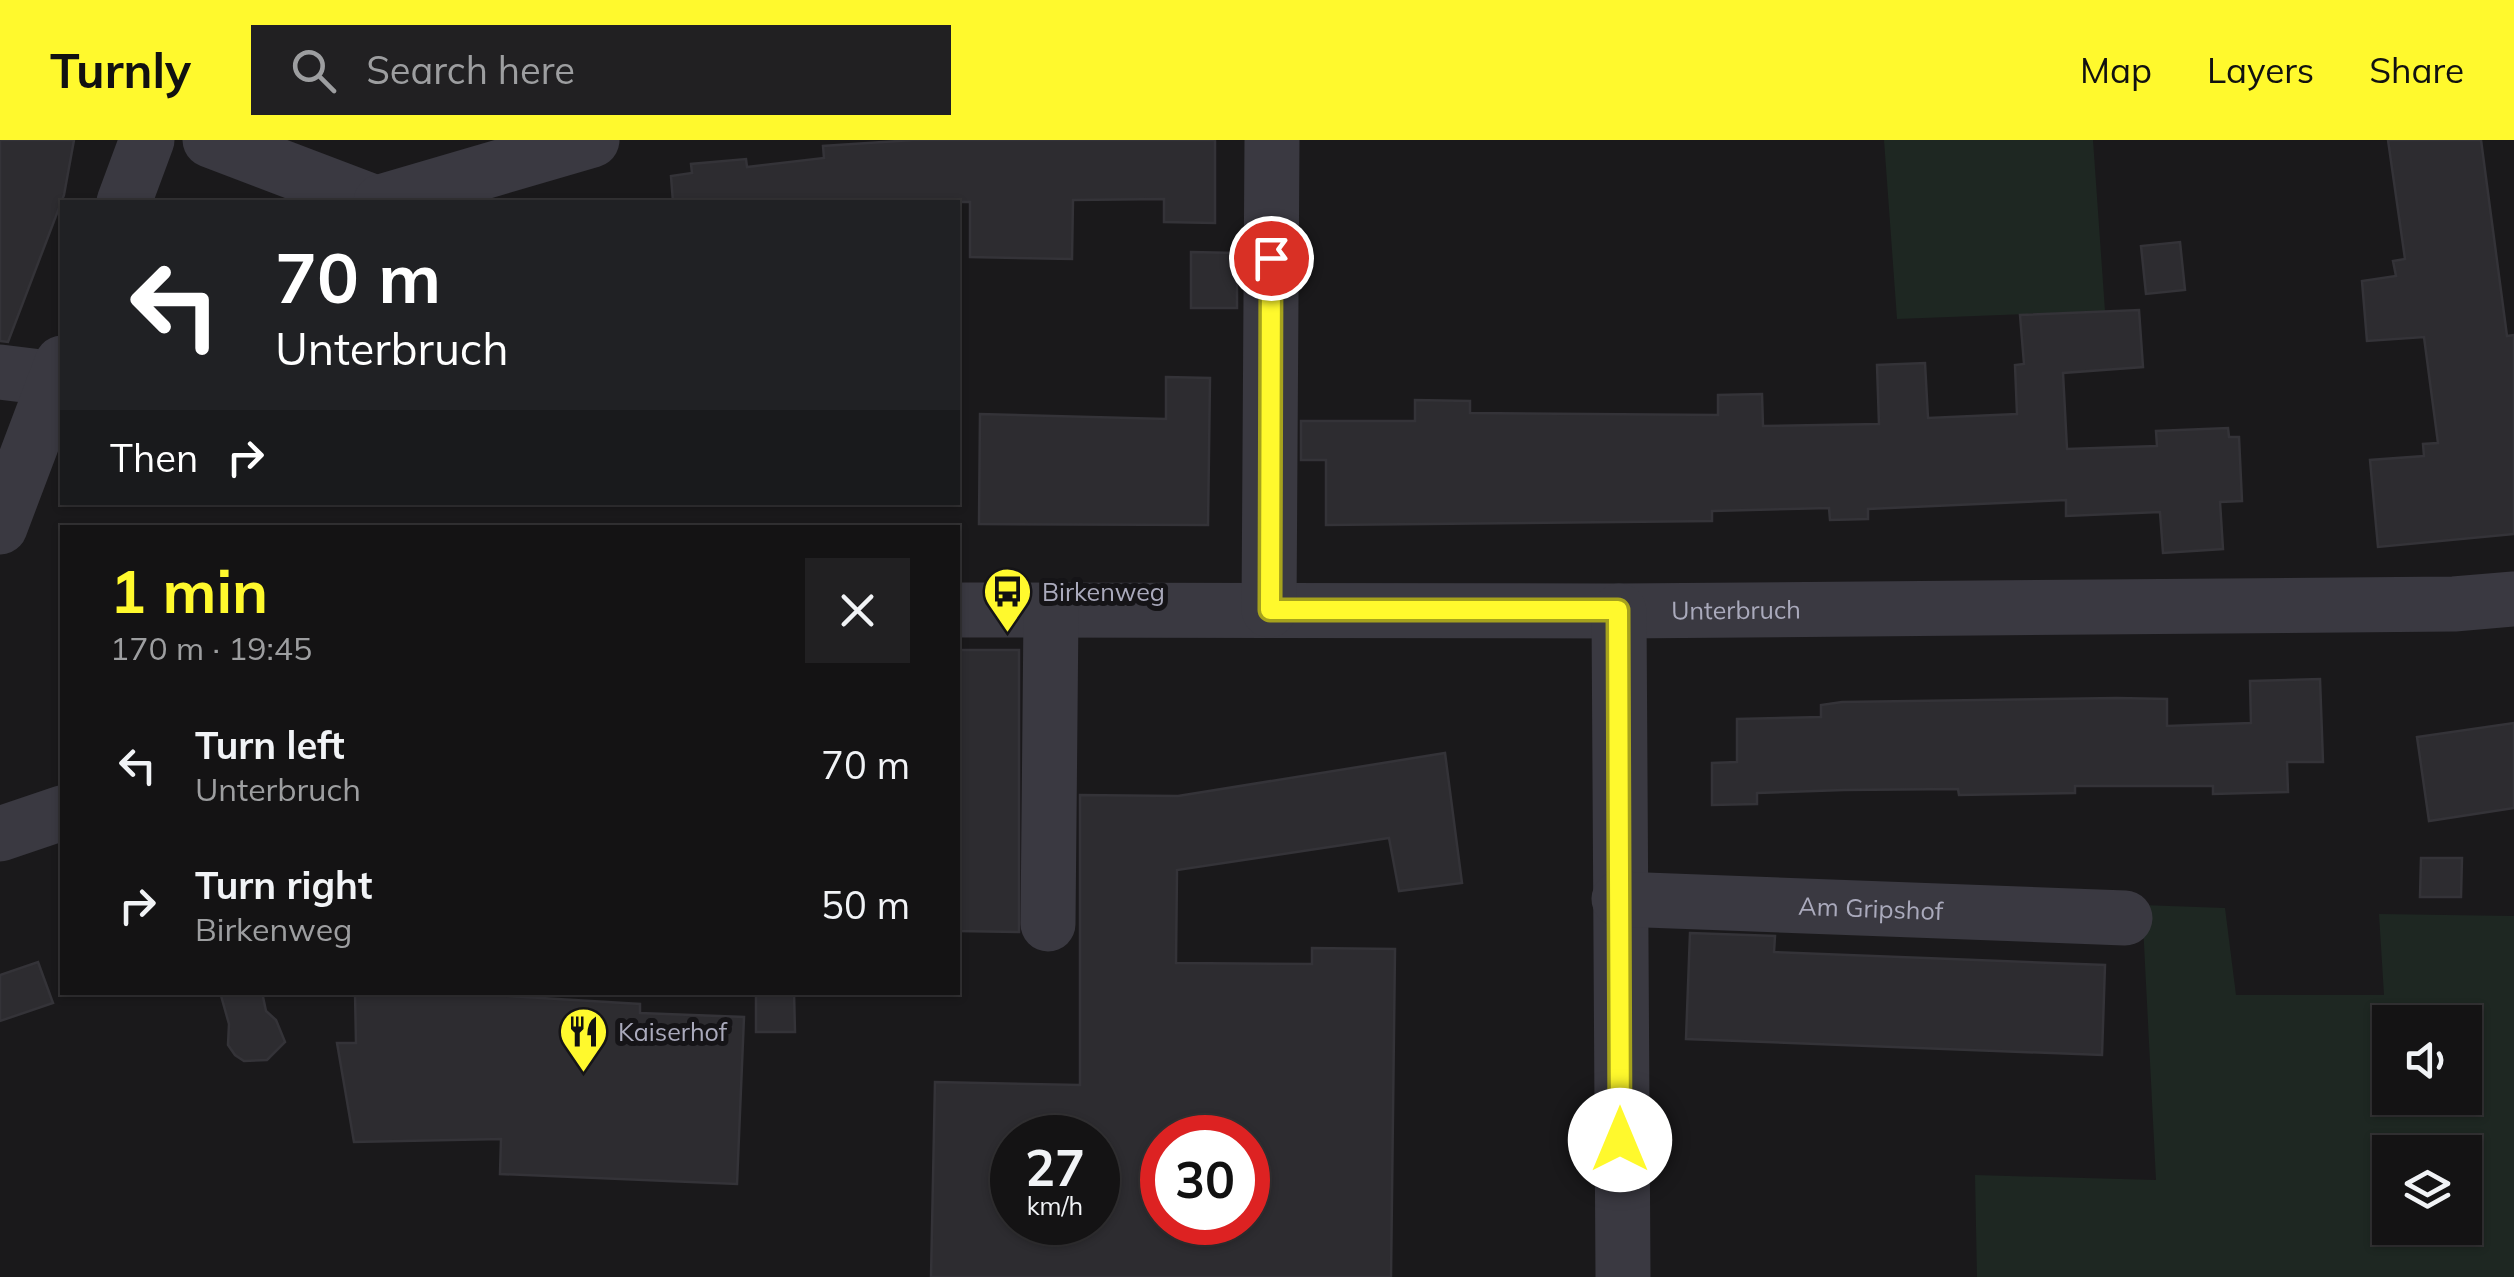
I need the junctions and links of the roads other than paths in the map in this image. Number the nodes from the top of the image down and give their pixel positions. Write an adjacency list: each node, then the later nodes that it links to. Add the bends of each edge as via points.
1 (147, 140): 5 (street)
2 (210, 140): 6 (street)
3 (592, 140): 7 (street)
4 (1272, 140): 14 (street)
5 (125, 200)
6 (372, 200)
7 (384, 200)
8 (60, 371): 9 (street); 10 (street)
9 (0, 372)
10 (0, 526)
11 (2514, 599): 15 (street, Unterbruch)
12 (960, 610): 13 (street, Unterbruch)
13 (1051, 610): 14 (street, Unterbruch); 20 (street)
14 (1270, 610): 15 (street, Unterbruch)
15 (1618, 610): 18 (street)
16 (60, 814): 17 (street)
17 (0, 834)
18 (1620, 899): 19 (street, Am Gripshof); 21 (street)
19 (2125, 918)
20 (1048, 924)
21 (1623, 1277)

